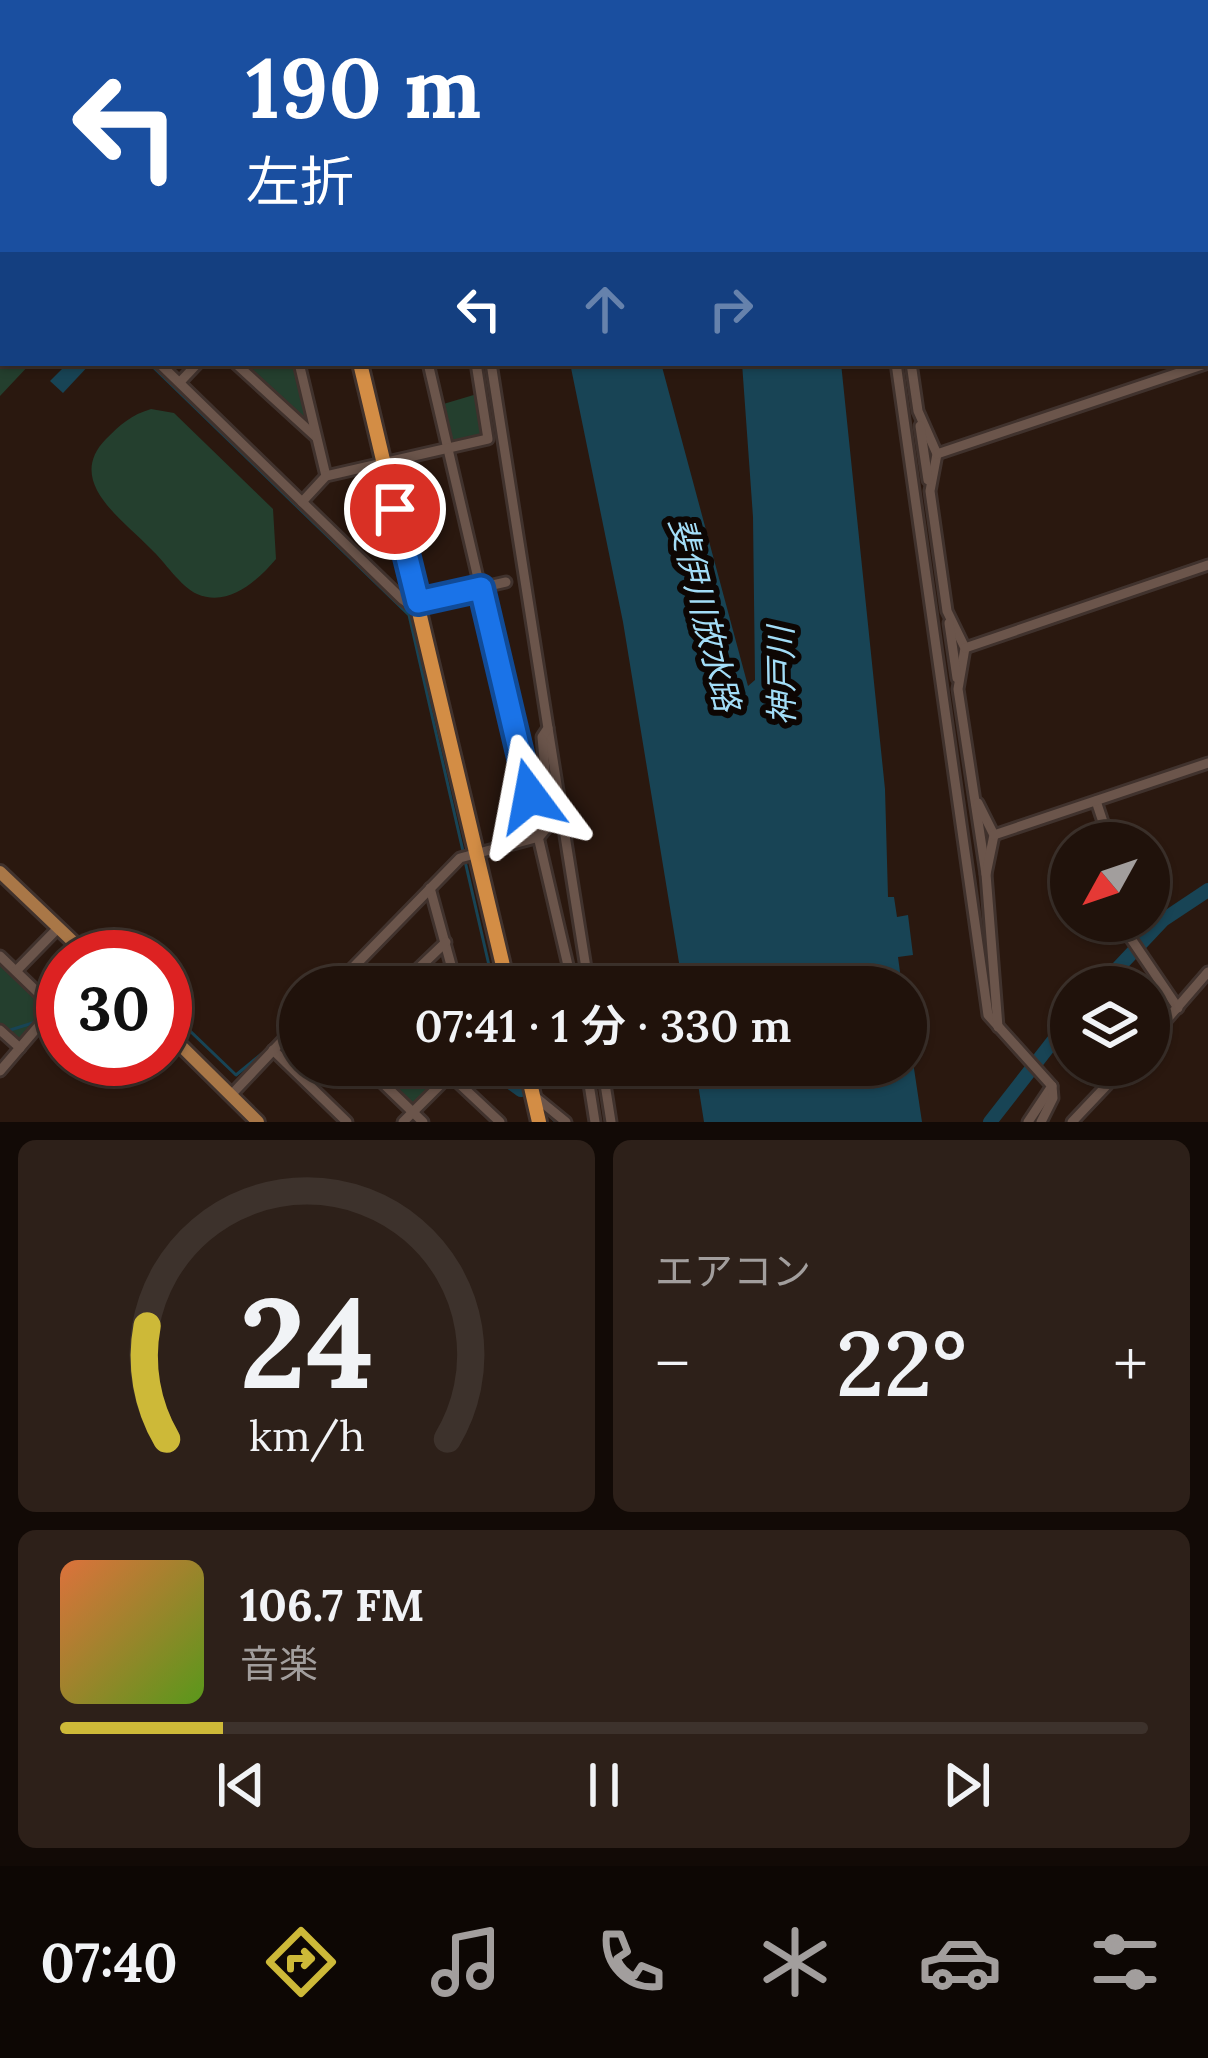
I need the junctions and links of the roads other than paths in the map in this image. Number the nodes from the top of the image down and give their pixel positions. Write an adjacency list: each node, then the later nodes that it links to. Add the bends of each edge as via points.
1 (163, 366): 12 (street)
2 (195, 366): 12 (street)
3 (238, 366): 14 (street)
4 (300, 366): 14 (street)
5 (361, 366): 17 (highway)
6 (429, 366): 15 (street)
7 (476, 366): 15 (street, via 488,439)
8 (491, 366): 28 (street)
9 (896, 366): 54 (street, via 988,1016)
10 (911, 366): 13 (street)
11 (1198, 366): 16 (street)
12 (180, 382): 20 (street)
13 (918, 411): 16 (street); 19 (street)
14 (316, 437): 18 (street)
15 (448, 447): 17 (street); 23 (street)
16 (937, 454): 19 (street)
17 (384, 463): 18 (street); 24 (highway)
18 (326, 476): 20 (street)
19 (930, 491): 25 (street)
20 (302, 502): 24 (street, via 402,599)
21 (1208, 565): 26 (street)
22 (506, 581): 23 (street)
23 (481, 588): 24 (street); 34 (street)
24 (418, 602): 35 (highway)
25 (947, 611): 26 (street); 27 (street)
26 (964, 648): 27 (street)
27 (958, 689): 30 (street)
28 (548, 728): 34 (street, via 542,737 550,824); 48 (street)
29 (1208, 763): 31 (street)
30 (973, 793): 33 (street); 37 (street)
31 (1096, 801): 32 (street); 33 (street)
32 (1103, 822)
33 (994, 835): 37 (street)
34 (539, 838): 35 (street); 47 (street)
35 (476, 852): 38 (street); 46 (highway)
36 (0, 872): 39 (main road)
37 (986, 874): 54 (street)
38 (430, 888): 40 (street); 43 (street)
39 (58, 928): 49 (street)
40 (446, 942): 44 (street); 45 (street)
41 (1133, 942): 51 (street)
42 (0, 956): 49 (street)
43 (354, 966)
44 (421, 966)
45 (452, 966)
46 (503, 966)
47 (568, 966)
48 (587, 966)
49 (16, 971): 56 (street, via 54,1008)
50 (1208, 972): 51 (street)
51 (1178, 1008): 52 (street)
52 (1170, 1017)
53 (0, 1030): 56 (street)
54 (999, 1033): 61 (street)
55 (279, 1044): 57 (street)
56 (20, 1048): 60 (street)
57 (273, 1050): 58 (street); 69 (street)
58 (279, 1055)
59 (192, 1056): 69 (main road)
60 (0, 1071)
61 (1050, 1084)
62 (310, 1086): 73 (street)
63 (386, 1086): 71 (street)
64 (531, 1086): 70 (highway)
65 (589, 1086): 79 (street)
66 (605, 1086): 80 (street)
67 (1052, 1086): 81 (street); 82 (street)
68 (1106, 1086): 83 (street)
69 (232, 1094): 72 (main road)
70 (533, 1095): 77 (highway); 78 (street)
71 (413, 1112): 74 (street); 75 (street); 76 (street, via 450,1075)
72 (258, 1122)
73 (347, 1122)
74 (403, 1122)
75 (423, 1122)
76 (500, 1122)
77 (538, 1122)
78 (566, 1122)
79 (595, 1122)
80 (611, 1122)
81 (1028, 1122)
82 (1042, 1122)
83 (1072, 1122)

